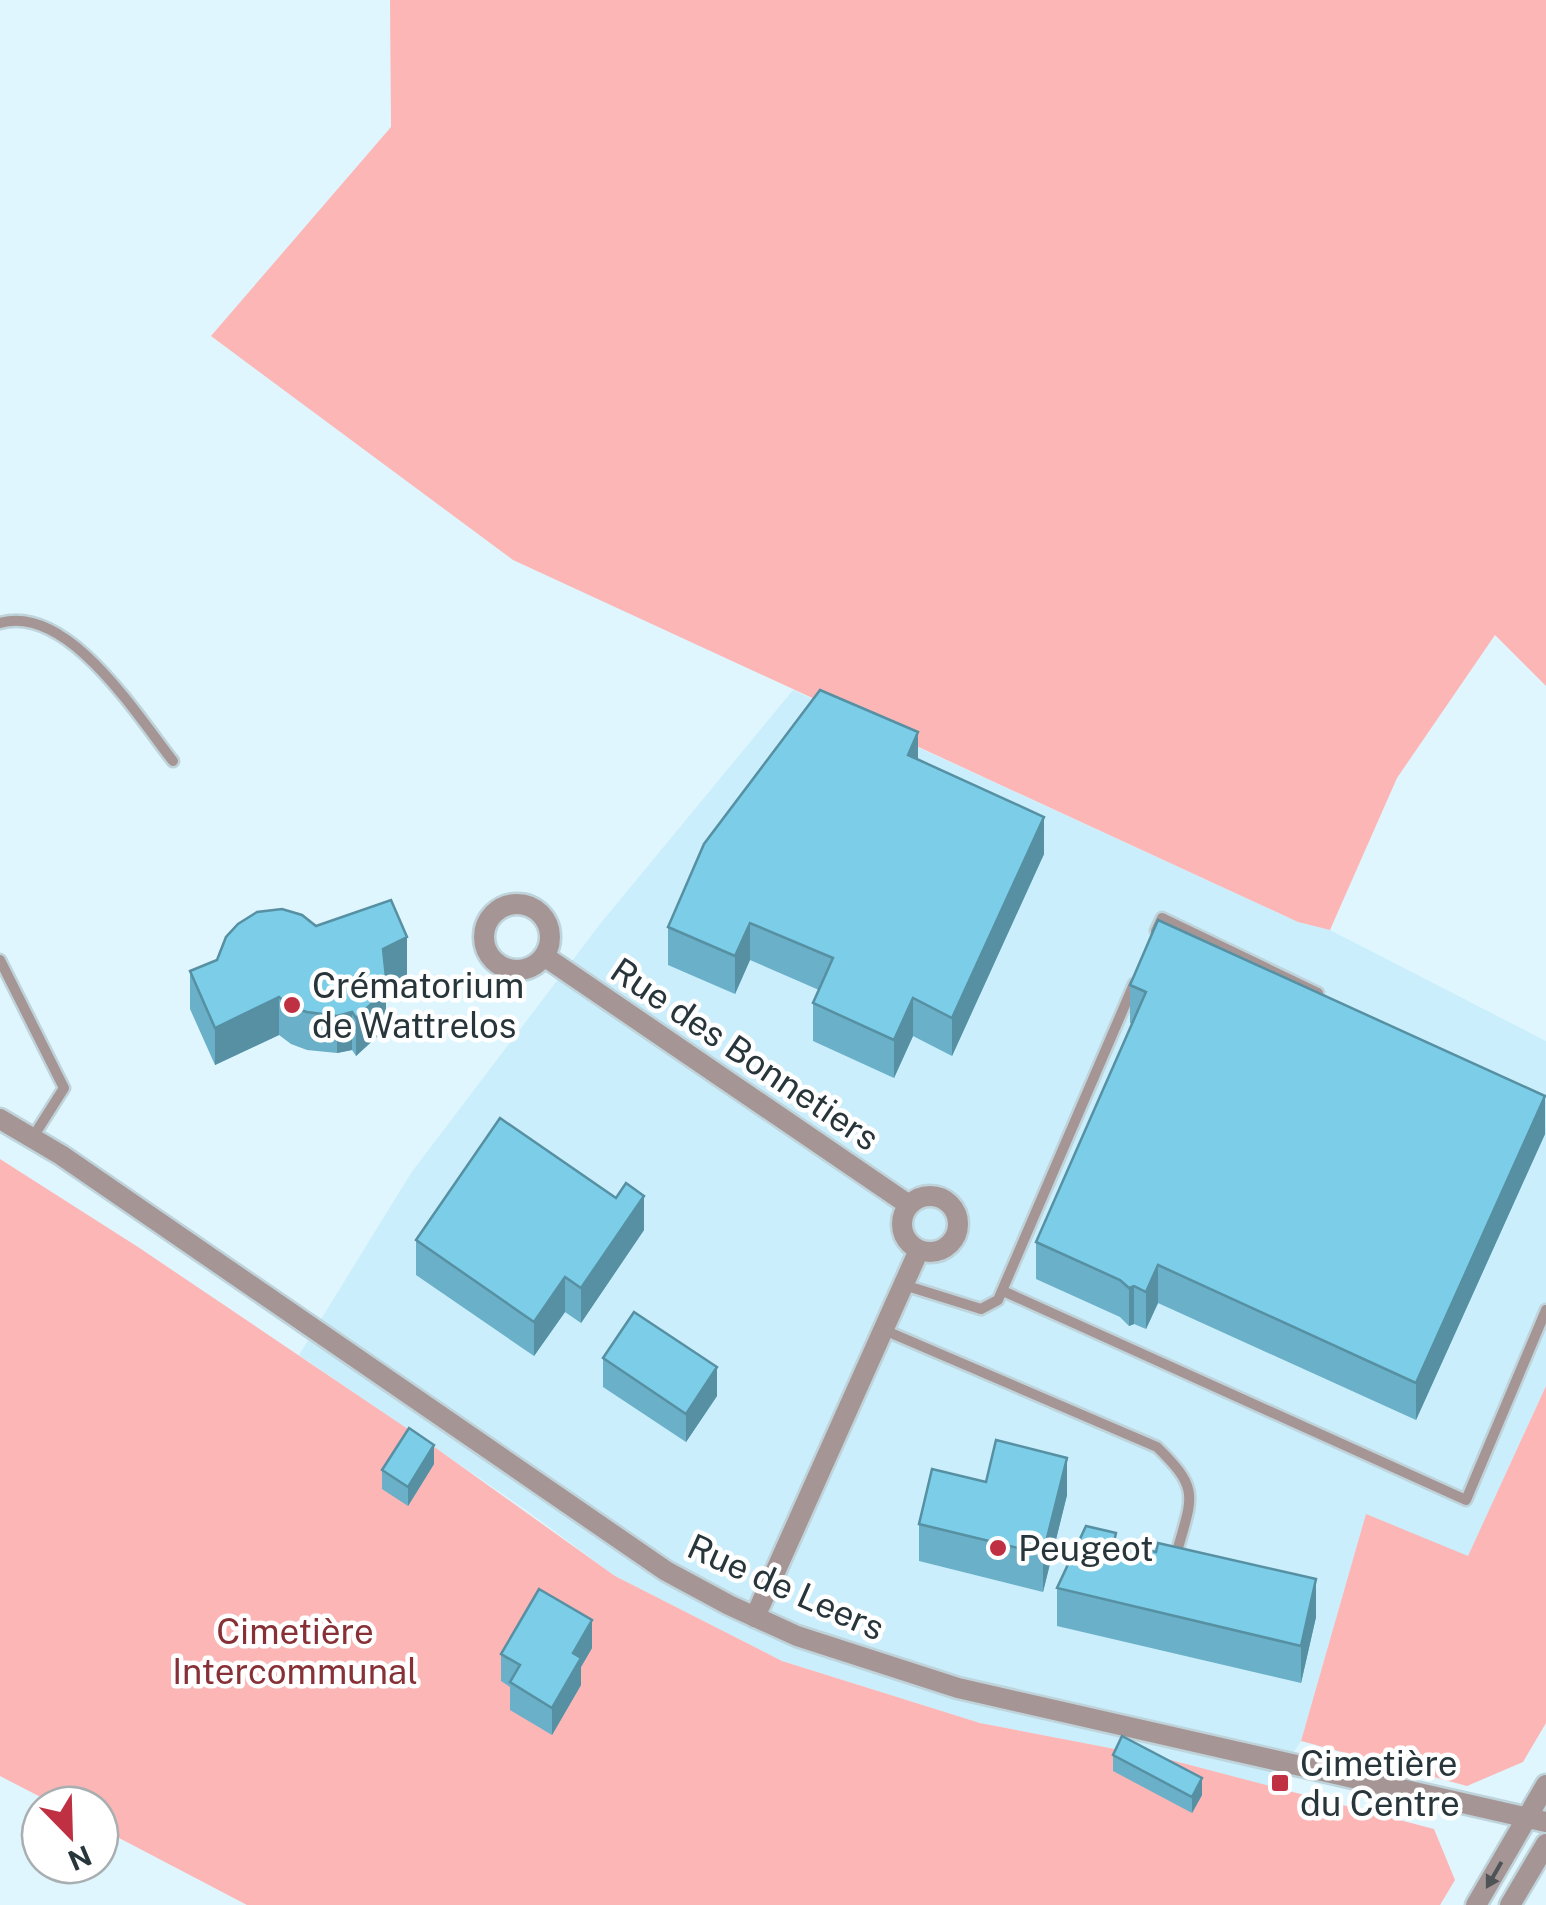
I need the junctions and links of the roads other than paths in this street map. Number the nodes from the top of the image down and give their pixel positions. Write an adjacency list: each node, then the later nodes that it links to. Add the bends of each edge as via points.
1 (0, 623): 2 (lane, via 16,618 50,626 86,654)
2 (173, 761)
3 (1154, 936): 7 (lane, via 1162,918)
4 (544, 956): 10 (street, Rue des Bonnetiers)
5 (0, 960): 9 (lane, via 64,1088)
6 (1140, 971): 13 (lane)
7 (1336, 1002)
8 (0, 1120): 9 (street, Rue de Leers)
9 (33, 1137): 17 (street, Rue de Leers, via 635,1551)
10 (909, 1206): 11 (street, via 903,1230); 11 (street, via 935,1196 952,1205 958,1223 946,1247)
11 (920, 1250): 12 (street)
12 (904, 1284): 13 (lane, via 981,1308); 15 (street)
13 (1004, 1290): 14 (lane, via 1466,1500)
14 (1546, 1310)
15 (883, 1330): 16 (lane, via 1156,1448 1182,1472 1192,1500); 17 (street)
16 (1178, 1548)
17 (754, 1617): 19 (street, Rue de Leers, via 958,1688)
18 (1546, 1785): 19 (street)
19 (1536, 1820): 21 (street, one-way to 21)
20 (1546, 1844): 22 (street)
21 (1476, 1905)
22 (1510, 1905)

